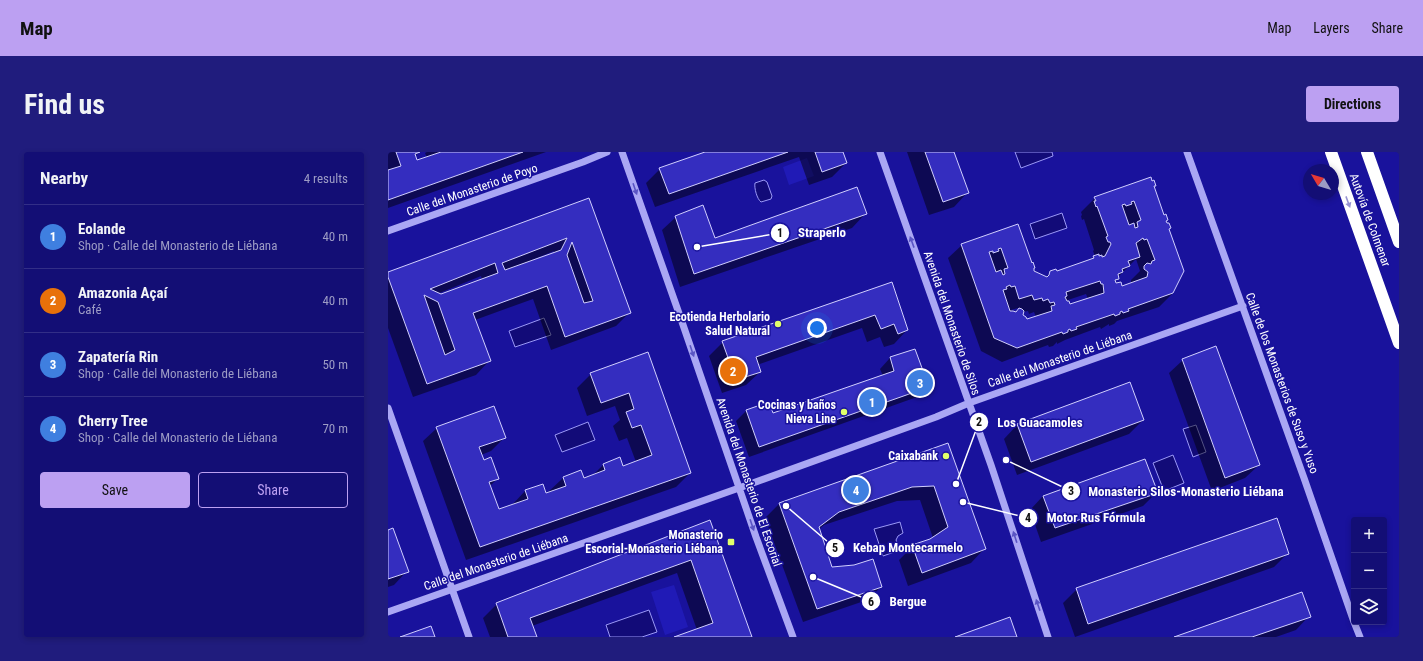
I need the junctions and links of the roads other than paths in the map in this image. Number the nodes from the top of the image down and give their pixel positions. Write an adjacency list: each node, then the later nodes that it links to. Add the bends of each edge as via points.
1 (607, 152): 7 (street, Calle del Monasterio de Poyo)
2 (622, 152): 13 (street, Avenida del Monasterio de El Escorial, one-way to 13)
3 (880, 152): 11 (street, Avenida del Monasterio de Silos, one-way to 3)
4 (1187, 152): 9 (street, Calle de los Monasterios de Suso y Yuso)
5 (1330, 152): 10 (highway, Autovía de Colmenar, one-way to 10)
6 (1367, 152): 8 (highway, Autovía de Colmenar)
7 (388, 231)
8 (1399, 242)
9 (1243, 306): 11 (street, Calle del Monasterio de Liébana); 16 (street, Calle de los Monasterios de Suso y Yuso)
10 (1399, 343)
11 (968, 403): 13 (street, Calle del Monasterio de Liébana); 20 (street, Avenida del Monasterio de Silos, one-way to 11)
12 (388, 408): 14 (street)
13 (739, 488): 14 (street, Calle del Monasterio de Liébana); 19 (street, Avenida del Monasterio de El Escorial, one-way to 19)
14 (451, 590): 15 (street, Calle del Monasterio de Liébana); 18 (street)
15 (388, 612)
16 (1351, 613)
17 (1355, 625): 21 (street, Calle de los Monasterios de Suso y Yuso)
18 (469, 637)
19 (793, 637)
20 (1048, 637)
21 (1360, 637)

